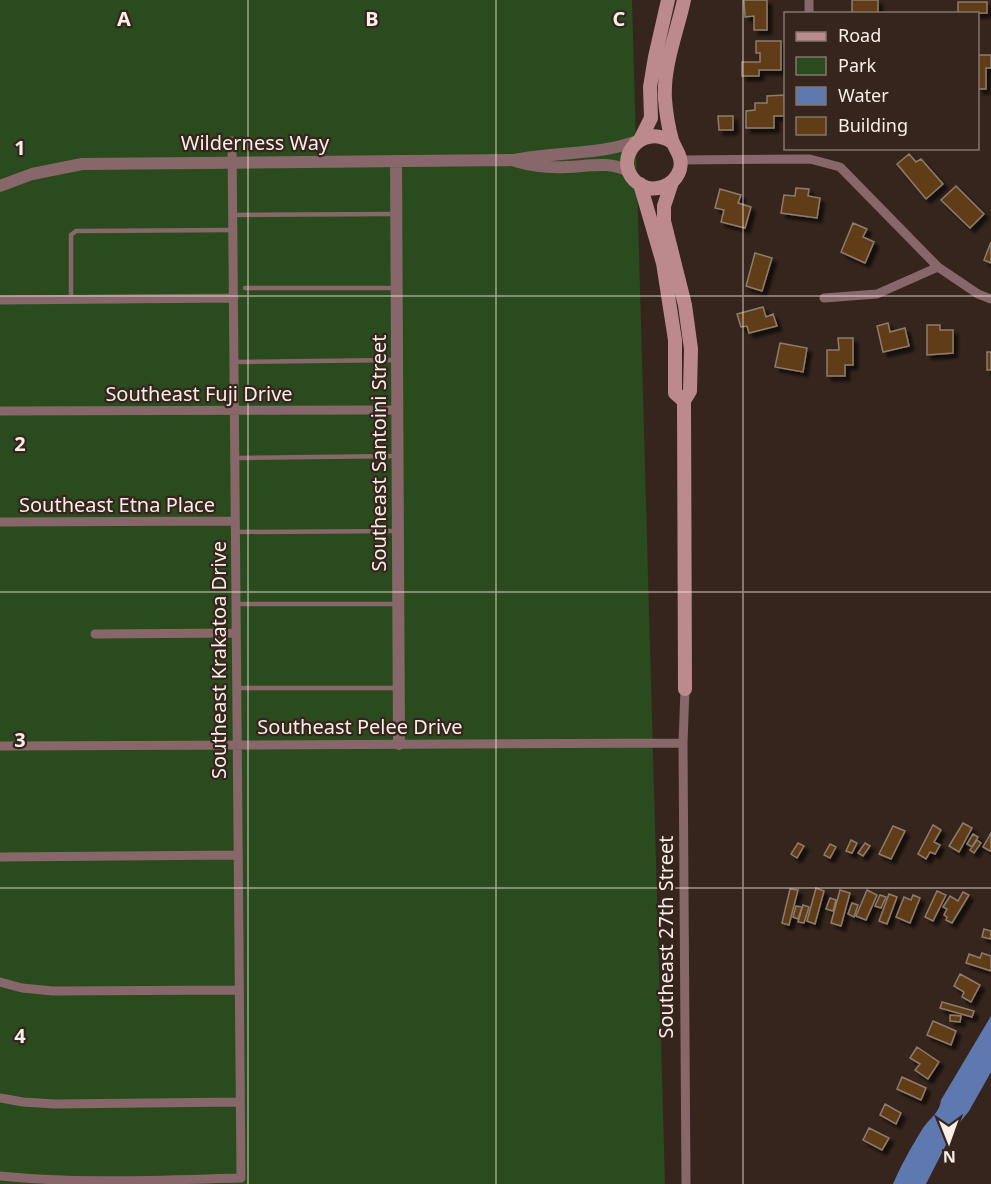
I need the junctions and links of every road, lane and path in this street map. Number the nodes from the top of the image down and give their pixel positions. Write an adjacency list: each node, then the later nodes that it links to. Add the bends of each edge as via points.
1 (668, 0): 3 (main road, via 650,87 651,118)
2 (684, 0): 5 (main road, via 666,76)
3 (640, 140): 5 (main road, via 657,136); 8 (street, Wilderness Way, via 621,147); 12 (main road, via 629,153)
4 (232, 141): 11 (street, Southeast Krakatoa Drive)
5 (672, 142): 9 (main road)
6 (810, 150): 7 (street)
7 (810, 159): 9 (street); 19 (street, via 840,167)
8 (514, 160): 10 (street, Wilderness Way); 12 (street, Wilderness Way, via 534,166 615,165)
9 (681, 160): 13 (main road)
10 (396, 161): 11 (street, Wilderness Way); 16 (street, Southeast Santoini Street)
11 (233, 162): 15 (street, Wilderness Way, via 82,164 32,174); 17 (street, Southeast Krakatoa Drive)
12 (629, 171): 14 (main road)
13 (672, 182): 14 (main road, via 657,189); 29 (main road, via 664,206 664,222 685,305 691,349 690,391)
14 (640, 184): 29 (main road, via 663,262 675,340 675,393)
15 (0, 186)
16 (396, 214): 17 (lane); 21 (street, Southeast Santoini Street)
17 (233, 215): 18 (street, Southeast Krakatoa Drive)
18 (233, 230): 22 (street, Southeast Krakatoa Drive); 24 (lane, via 76,231 71,235)
19 (938, 267): 23 (street, via 877,294); 25 (street)
20 (245, 288): 21 (lane)
21 (397, 288): 27 (street, Southeast Santoini Street)
22 (234, 298): 24 (street); 28 (street, Southeast Krakatoa Drive)
23 (824, 298)
24 (71, 299): 26 (street)
25 (991, 299)
26 (0, 300)
27 (397, 360): 28 (lane); 31 (street, Southeast Santoini Street)
28 (234, 362): 30 (street, Southeast Krakatoa Drive)
29 (684, 401): 45 (main road)
30 (234, 410): 31 (street, Southeast Fuji Drive); 32 (street, Southeast Fuji Drive); 34 (street, Southeast Krakatoa Drive)
31 (397, 410): 33 (street, Southeast Santoini Street)
32 (0, 411)
33 (398, 456): 34 (lane); 37 (street, Southeast Santoini Street)
34 (235, 458): 35 (street, Southeast Krakatoa Drive)
35 (235, 521): 36 (street, Southeast Etna Place); 38 (street, Southeast Krakatoa Drive)
36 (0, 522)
37 (398, 531): 38 (lane); 40 (street, Southeast Santoini Street)
38 (235, 532): 39 (street, Southeast Krakatoa Drive)
39 (236, 604): 40 (lane); 41 (street, Southeast Krakatoa Drive)
40 (398, 604): 44 (street, Southeast Santoini Street)
41 (236, 633): 42 (street); 43 (street, Southeast Krakatoa Drive)
42 (95, 634)
43 (236, 688): 44 (lane); 48 (street, Southeast Krakatoa Drive)
44 (399, 688): 47 (street, Southeast Santoini Street)
45 (685, 689): 46 (street, Southeast 27th Street)
46 (683, 743): 47 (street, Southeast Pelee Drive); 57 (street, Southeast 27th Street)
47 (399, 744): 48 (street, Southeast Pelee Drive)
48 (237, 745): 49 (street, Southeast Pelee Drive); 50 (street, Southeast Krakatoa Drive)
49 (0, 746)
50 (237, 855): 51 (street); 53 (street, Southeast Krakatoa Drive)
51 (0, 857)
52 (0, 982): 53 (street, via 53,991)
53 (239, 990): 55 (street, Southeast Krakatoa Drive)
54 (0, 1098): 55 (street, via 55,1104)
55 (240, 1102): 56 (street, Southeast Krakatoa Drive, via 241,1178 33,1181)
56 (0, 1176)
57 (686, 1184)

